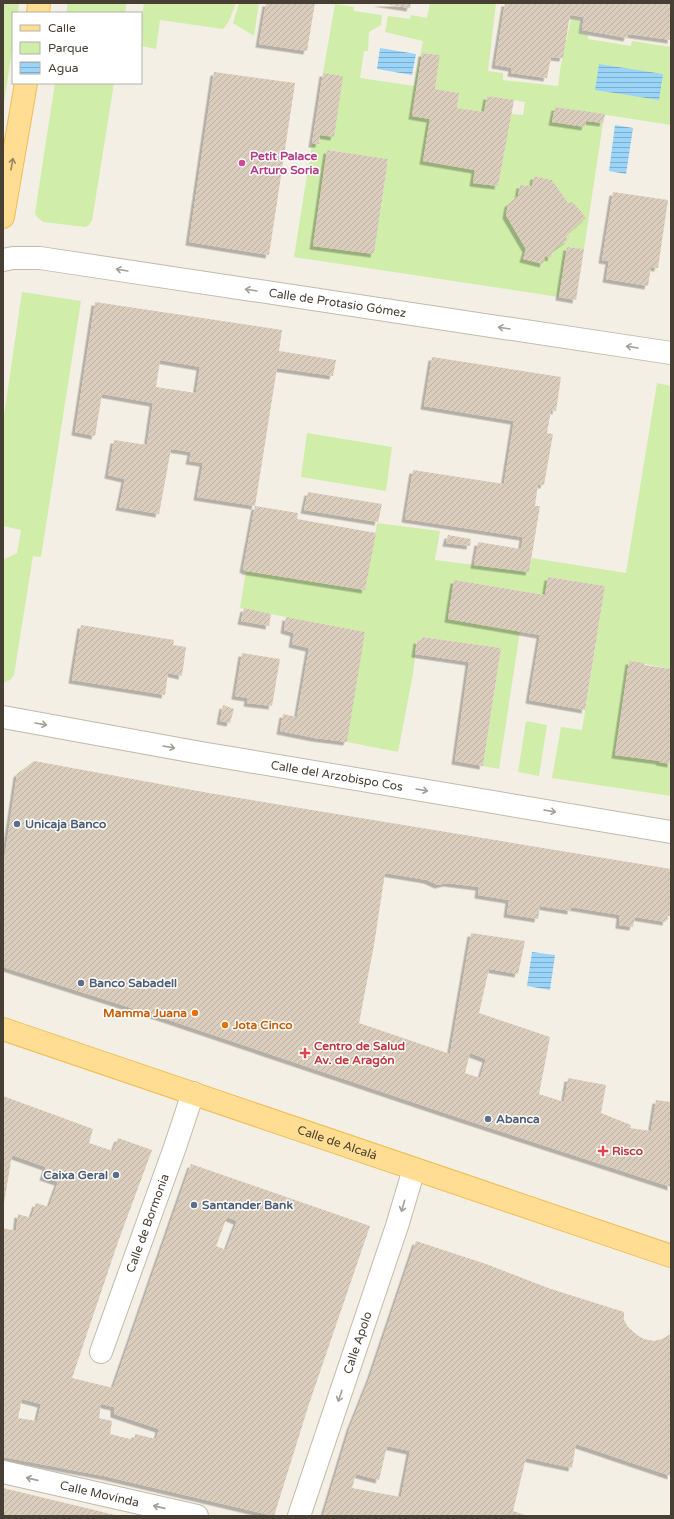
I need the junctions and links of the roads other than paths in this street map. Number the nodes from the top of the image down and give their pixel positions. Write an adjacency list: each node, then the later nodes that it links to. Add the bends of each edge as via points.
1 (26, 84): 2 (main road, one-way to 1)
2 (3, 217)
3 (3, 260): 4 (street, Calle de Protasio Gómez, one-way to 3, via 48,259)
4 (671, 353)
5 (3, 717): 6 (street, Calle del Arzobispo Cos, one-way to 6)
6 (671, 832)
7 (3, 1029): 8 (main road, Calle de Alcalá)
8 (193, 1093): 9 (main road, Calle de Alcalá); 11 (street, Calle de Bormonia, via 176,1147)
9 (414, 1169): 10 (main road, Calle de Alcalá); 14 (street, Calle Apolo, one-way to 14)
10 (671, 1256)
11 (101, 1352)
12 (3, 1472): 13 (street, Calle Movínda, one-way to 12)
13 (197, 1516)
14 (299, 1516)

